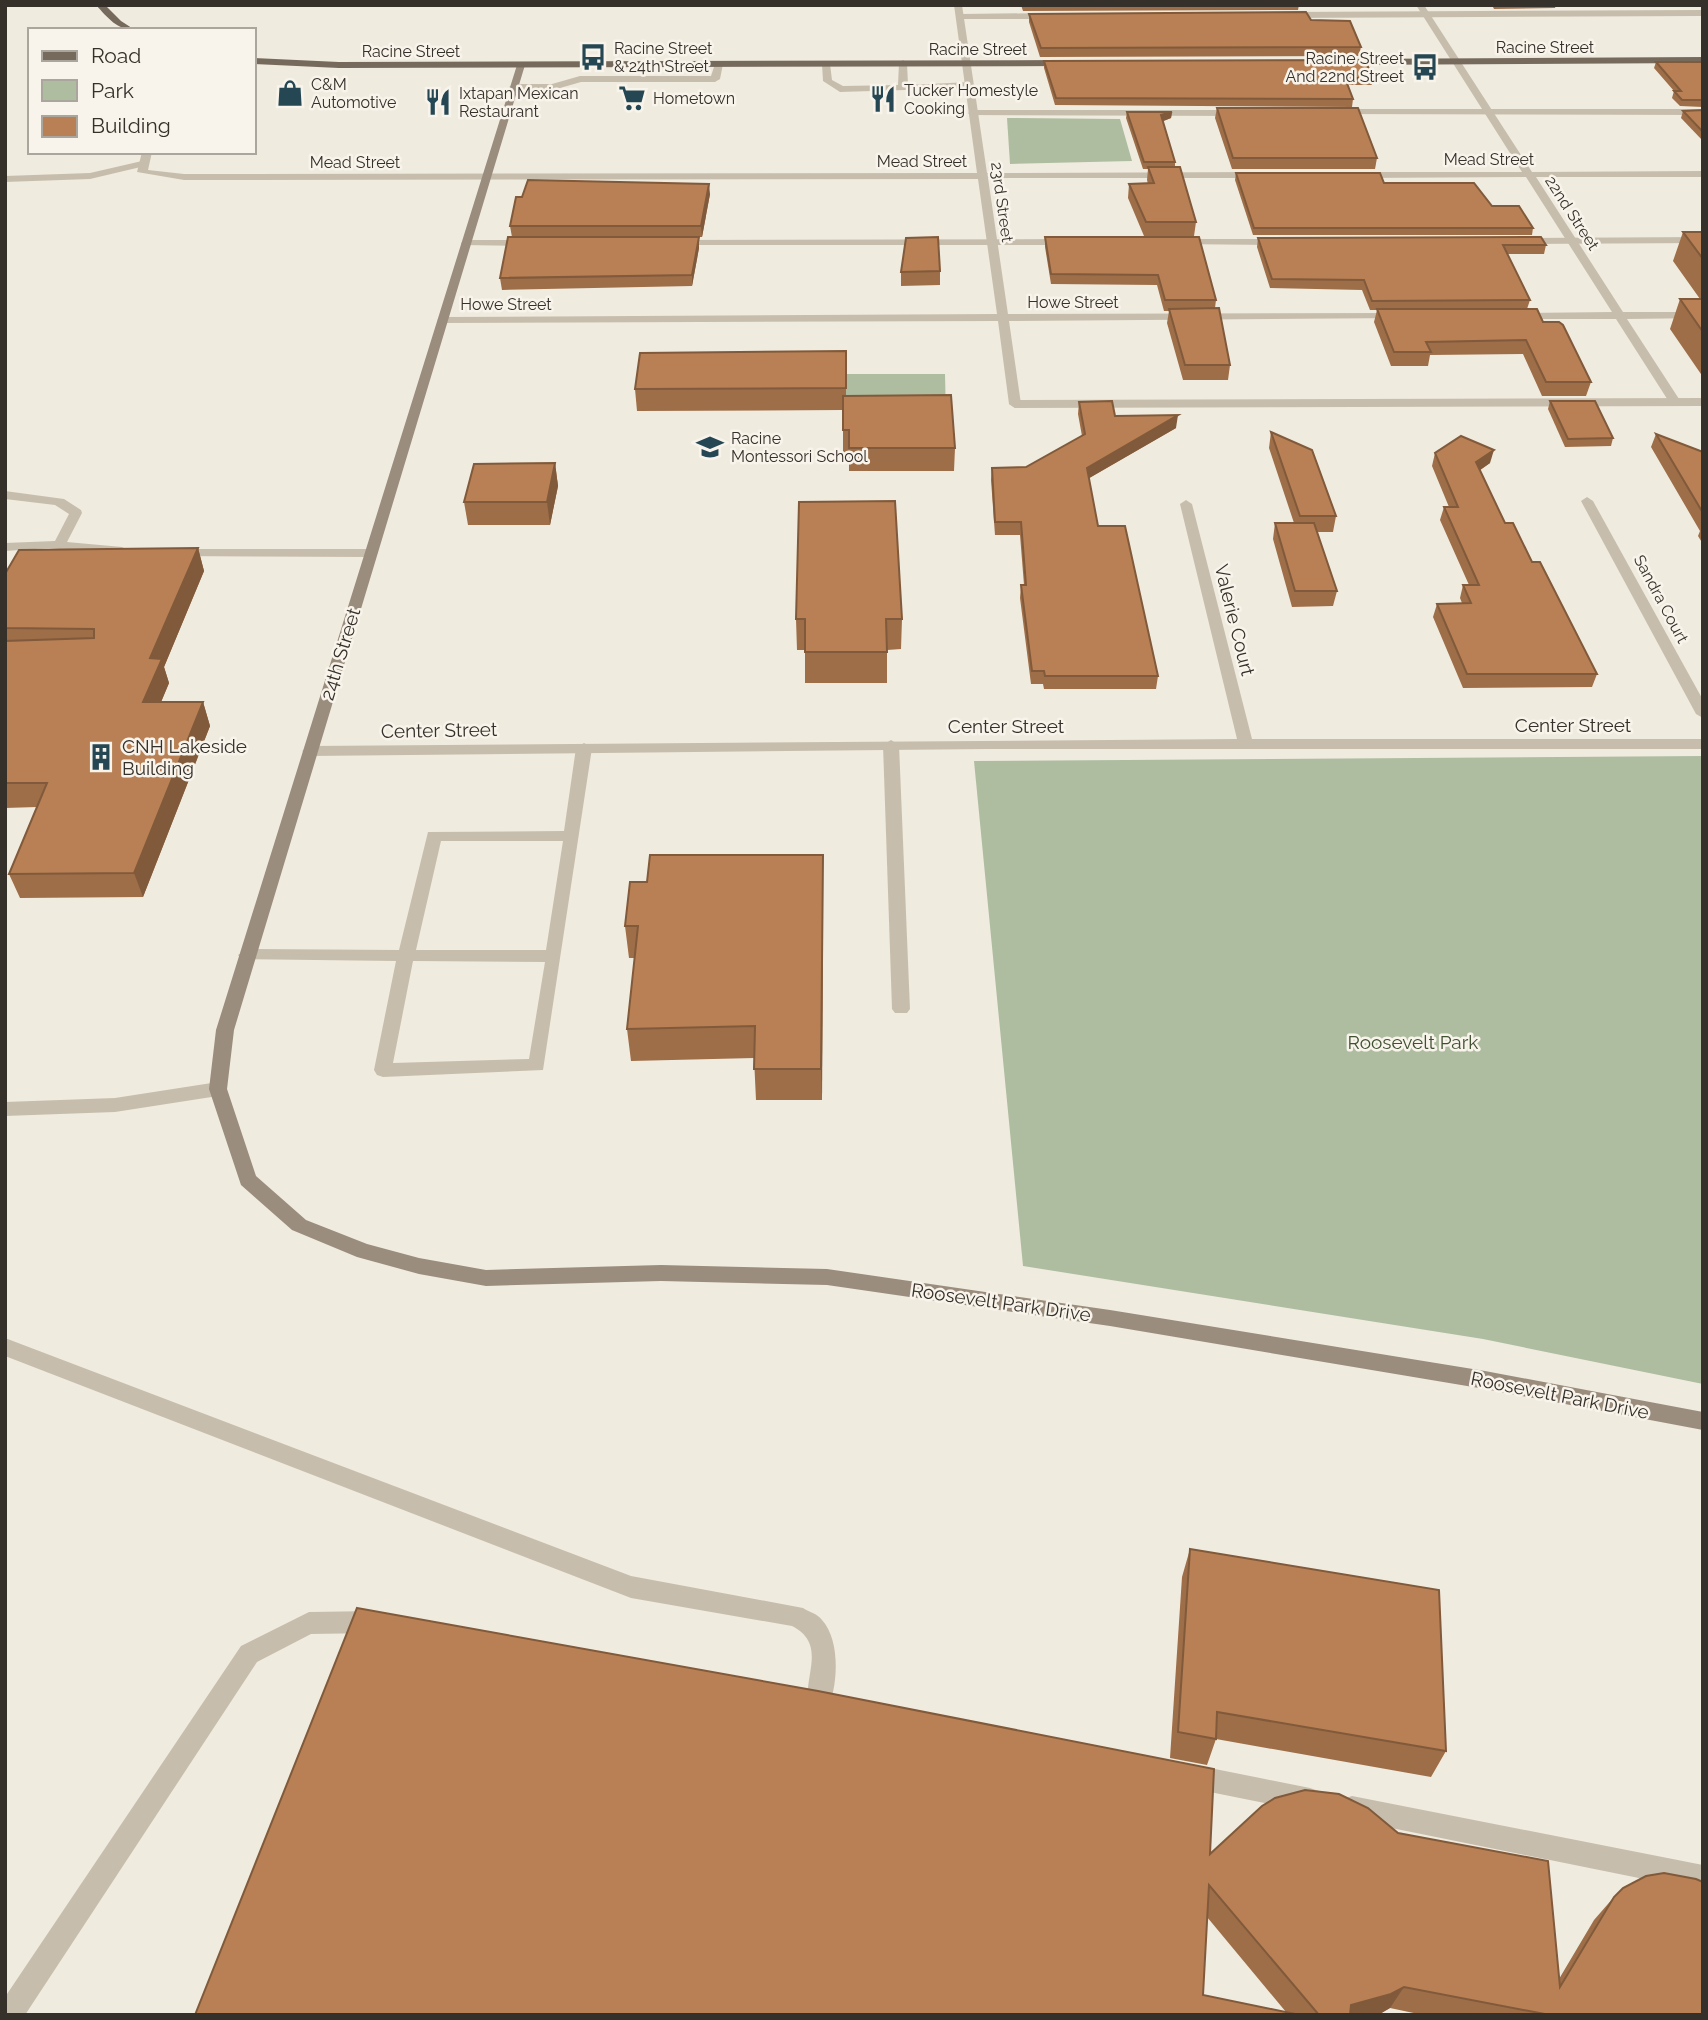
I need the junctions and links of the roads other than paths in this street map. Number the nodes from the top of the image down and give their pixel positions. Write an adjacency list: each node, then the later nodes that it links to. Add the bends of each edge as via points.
1 (101, 6): 7 (main road)
2 (1423, 10): 4 (street); 5 (street); 11 (street, 22nd Street)
3 (959, 11): 6 (street); 12 (street, 23rd Street)
4 (1703, 13)
5 (1280, 15)
6 (1065, 16)
7 (127, 28)
8 (1703, 60): 11 (main road, Racine Street)
9 (256, 61): 17 (main road, Racine Street)
10 (1334, 62): 11 (main road, Racine Street)
11 (1457, 62): 24 (street, 22nd Street)
12 (966, 63): 13 (main road, Racine Street); 16 (main road, Racine Street); 20 (street, 23rd Street)
13 (1075, 63)
14 (719, 64): 15 (main road, Racine Street); 18 (main road, Racine Street); 19 (street, via 715,79)
15 (826, 64): 16 (main road, Racine Street); 22 (street, via 828,81 840,89)
16 (902, 64): 22 (street)
17 (521, 65): 18 (main road, Racine Street); 21 (street, 24th Street)
18 (584, 65): 19 (street)
19 (580, 79): 21 (street, via 553,87)
20 (970, 85): 22 (street); 26 (street, 23rd Street)
21 (514, 87): 35 (street, 24th Street)
22 (903, 88)
23 (1322, 112): 24 (street)
24 (1489, 112): 25 (street); 30 (street, 22nd Street)
25 (1703, 112)
26 (973, 113): 27 (street); 34 (street, 23rd Street)
27 (1252, 113)
28 (146, 154): 29 (street)
29 (142, 168): 35 (street, Mead Street, via 184,177); 36 (street, via 78,179)
30 (1529, 174): 31 (street, Mead Street); 33 (street, Mead Street); 39 (street, 22nd Street)
31 (1703, 174)
32 (1269, 175): 34 (street, Mead Street)
33 (1351, 175)
34 (983, 176): 35 (street, Mead Street); 46 (street, 23rd Street)
35 (487, 178): 43 (street, 24th Street)
36 (5, 179)
37 (1703, 240): 39 (street)
38 (1513, 241): 39 (street)
39 (1572, 241): 50 (street, 22nd Street)
40 (1074, 242): 46 (street)
41 (1170, 242): 42 (street)
42 (1293, 242)
43 (466, 243): 44 (street); 52 (street, 24th Street)
44 (540, 243)
45 (663, 243): 46 (street)
46 (992, 243): 51 (street, 23rd Street)
47 (1703, 315): 50 (street)
48 (1414, 316): 51 (street, Howe Street)
49 (1510, 316): 50 (street)
50 (1620, 316): 53 (street, 22nd Street)
51 (1003, 318): 52 (street, Howe Street); 53 (street, 23rd Street, via 1015,404)
52 (443, 320): 62 (street, 24th Street)
53 (1675, 402): 54 (street)
54 (1703, 402)
55 (5, 495): 58 (street, via 59,502 76,513)
56 (1587, 501): 63 (street, Sandra Court)
57 (1186, 504): 66 (street, Valerie Court)
58 (60, 543): 59 (street); 60 (street)
59 (5, 547)
60 (137, 552)
61 (162, 552): 62 (street)
62 (371, 552): 68 (street, 24th Street)
63 (1703, 714)
64 (1703, 744): 66 (street, Center Street)
65 (891, 745): 66 (street, Center Street); 67 (street, Center Street); 73 (street)
66 (1246, 746)
67 (584, 748): 68 (street, Center Street); 69 (street)
68 (310, 751): 70 (street, 24th Street)
69 (572, 836): 71 (street, via 434,836); 72 (street)
70 (247, 955): 71 (street); 74 (street, 24th Street, via 225,1030)
71 (406, 955): 72 (street); 72 (street, via 383,1070 537,1065)
72 (554, 956)
73 (901, 1009)
74 (218, 1089): 75 (street, via 115,1105); 76 (street, 24th Street, via 248,1180)
75 (5, 1109)
76 (299, 1225): 78 (street, Roosevelt Park Drive, via 364,1251 486,1278 661,1273 827,1277 1123,1320)
77 (5, 1347): 81 (street, via 631,1587 795,1616 814,1627 821,1645)
78 (1703, 1421)
79 (397, 1626): 85 (street, via 309,1623 249,1654)
80 (791, 1698): 81 (street)
81 (818, 1703): 82 (street)
82 (845, 1709)
83 (1162, 1770): 84 (street)
84 (1703, 1878)
85 (9, 2015)

